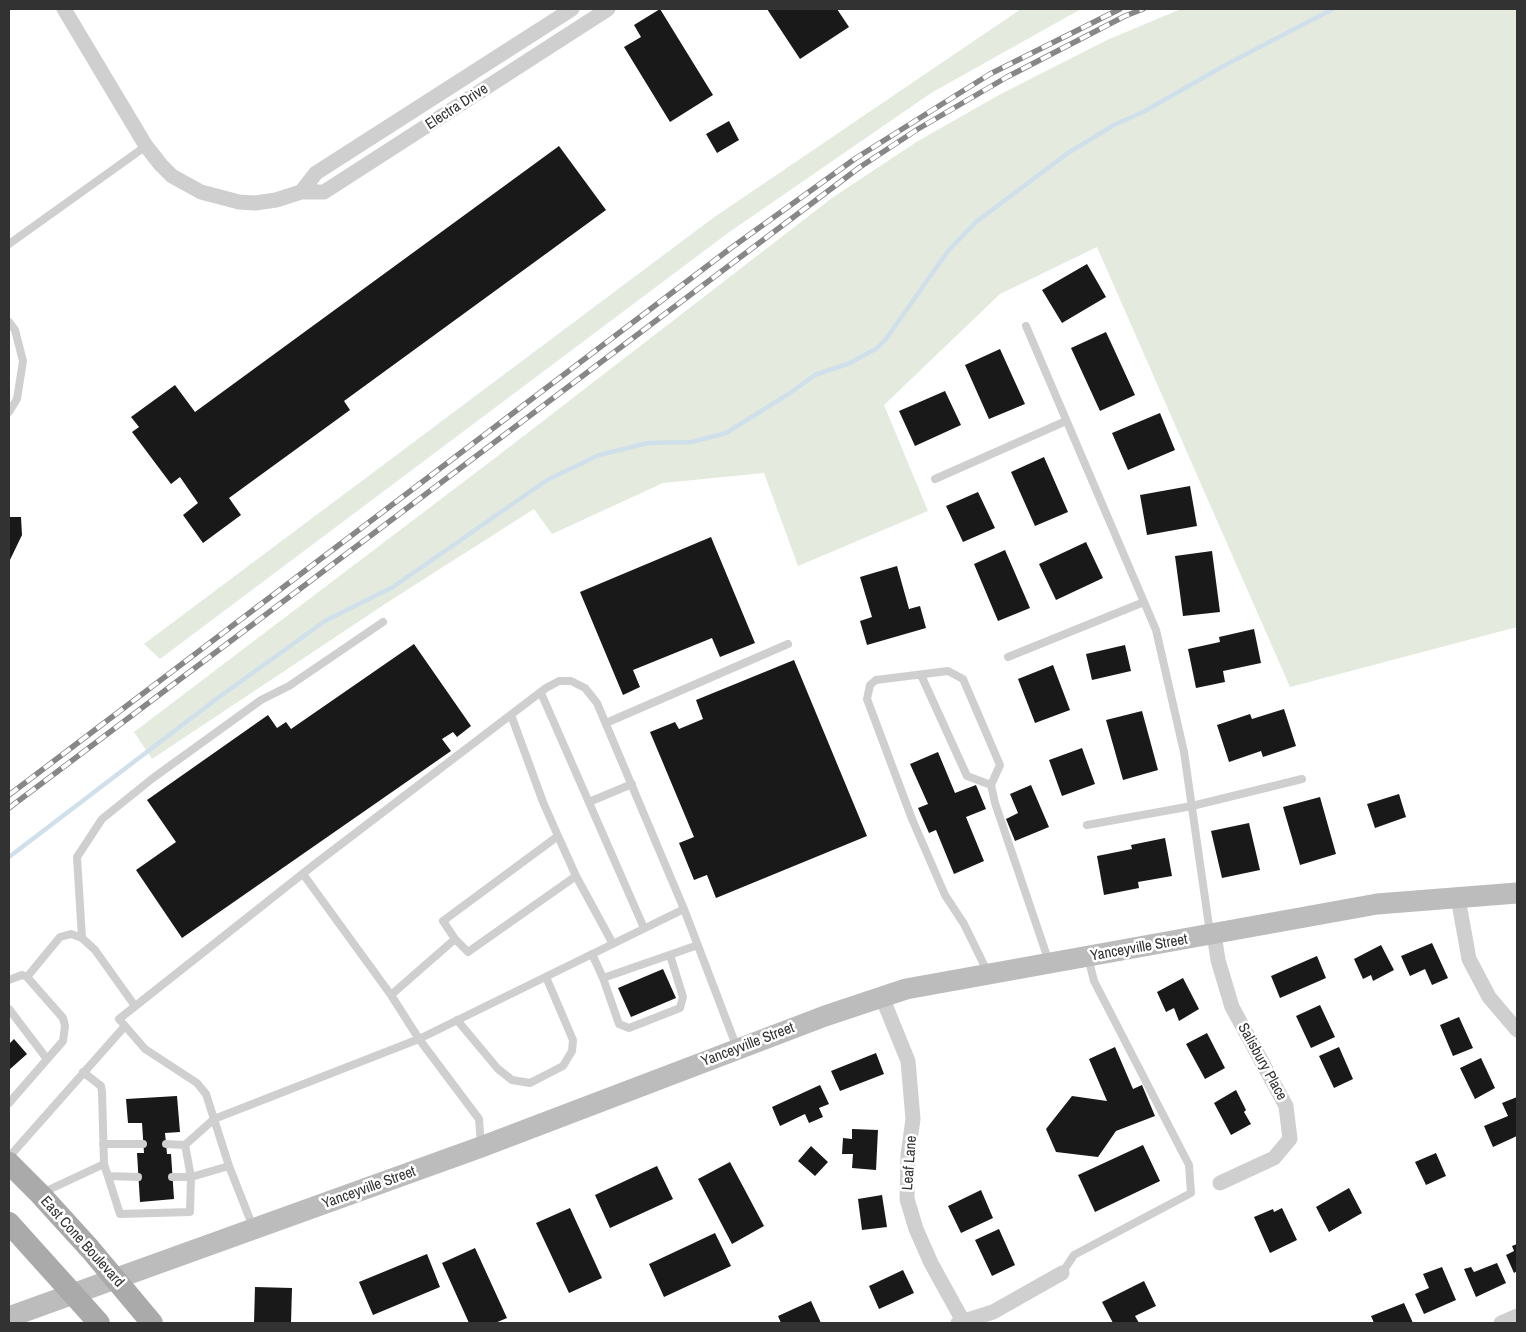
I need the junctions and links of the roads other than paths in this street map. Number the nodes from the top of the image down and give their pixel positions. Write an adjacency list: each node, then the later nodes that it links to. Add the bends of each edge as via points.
1 (64, 9): 6 (street, Electra Drive)
2 (572, 9): 4 (street, Electra Drive)
3 (608, 9): 5 (street, Electra Drive)
4 (542, 28): 5 (lane); 7 (street, Electra Drive, via 316,173)
5 (553, 44): 7 (street, Electra Drive, via 324,192)
6 (146, 146): 7 (street, Electra Drive, via 172,176 220,198 255,203); 8 (lane)
7 (301, 192)
8 (9, 244)
9 (9, 322): 11 (lane, via 15,330 23,361 17,399)
10 (1026, 326): 12 (lane)
11 (9, 412)
12 (1066, 421): 13 (lane); 14 (lane)
13 (935, 479)
14 (1144, 602): 17 (lane); 26 (lane, via 1158,639 1184,752)
15 (383, 622): 36 (lane, via 289,686 261,700 102,819 77,857)
16 (788, 644): 21 (lane)
17 (1008, 657)
18 (921, 675): 24 (lane, via 967,776); 24 (lane, via 948,671 963,679 1000,765); 44 (lane, via 876,680 870,685 867,699 944,895 964,924)
19 (541, 693): 20 (lane); 21 (lane, via 559,681 571,681 585,688 597,703); 25 (lane)
20 (511, 715): 28 (lane); 29 (lane)
21 (606, 723): 23 (lane)
22 (1302, 779): 26 (lane)
23 (632, 784): 25 (lane); 33 (lane)
24 (992, 785): 43 (lane, via 995,803)
25 (589, 802): 34 (lane)
26 (1192, 806): 27 (lane); 35 (lane)
27 (1087, 825)
28 (558, 836): 30 (lane); 37 (lane, via 443,921)
29 (303, 874): 49 (lane); 51 (lane)
30 (576, 876): 37 (lane, via 468,952); 38 (lane)
31 (1517, 893): 32 (main road, Yanceyville Street)
32 (1458, 898): 35 (main road, Yanceyville Street, via 1377,904); 55 (street, via 1469,959 1489,997)
33 (684, 909): 34 (lane); 39 (lane)
34 (644, 928): 38 (lane)
35 (1212, 935): 42 (main road, Yanceyville Street); 75 (street, Salisbury Place, via 1232,1007 1286,1106 1290,1139 1274,1158)
36 (82, 938): 45 (lane, via 71,934 60,937); 51 (lane, via 95,950)
37 (455, 939): 49 (lane)
38 (613, 944): 40 (lane)
39 (698, 945): 41 (lane); 57 (lane)
40 (592, 954): 46 (lane); 47 (lane)
41 (670, 955): 47 (lane); 47 (lane, via 683,997 680,1008 629,1028 619,1024)
42 (1088, 957): 43 (main road, Yanceyville Street); 79 (lane, via 1094,981 1189,1165 1191,1193 1074,1255)
43 (1049, 964): 44 (main road, Yanceyville Street)
44 (988, 974): 50 (main road, Yanceyville Street, via 906,989)
45 (27, 977): 48 (lane, via 22,975); 58 (lane, via 62,1018 65,1026 63,1041)
46 (546, 977): 53 (lane); 53 (lane, via 573,1040 572,1051 563,1066 530,1082 512,1080)
47 (603, 978)
48 (9, 980)
49 (391, 995): 56 (lane)
50 (882, 997): 57 (main road, Yanceyville Street); 84 (street, Leaf Lane, via 908,1062 913,1119 907,1199 916,1229)
51 (135, 1006): 54 (lane, via 119,1019)
52 (9, 1009): 58 (lane)
53 (457, 1020): 56 (lane)
54 (125, 1026): 59 (lane); 61 (lane, via 145,1049 197,1084 206,1094)
55 (1517, 1030)
56 (419, 1039): 61 (lane); 66 (lane, via 478,1119)
57 (738, 1049): 66 (main road, Yanceyville Street)
58 (47, 1059): 60 (lane)
59 (83, 1072): 62 (lane, via 101,1086); 67 (lane)
60 (9, 1103)
61 (214, 1119): 65 (lane); 70 (lane)
62 (103, 1144): 63 (lane); 69 (lane)
63 (143, 1144)
64 (166, 1144): 65 (lane)
65 (186, 1145): 74 (lane)
66 (481, 1147): 78 (main road, Yanceyville Street)
67 (9, 1156)
68 (9, 1163): 76 (main road, East Cone Boulevard)
69 (104, 1164): 71 (lane); 76 (lane)
70 (229, 1166): 74 (lane); 78 (lane)
71 (108, 1176): 72 (lane); 74 (lane, via 120,1214 190,1212)
72 (138, 1177)
73 (172, 1177): 74 (lane)
74 (191, 1177)
75 (1220, 1183)
76 (40, 1194): 80 (main road, East Cone Boulevard)
77 (9, 1223): 81 (main road)
78 (254, 1230): 80 (main road, Yanceyville Street)
79 (1062, 1273): 84 (street, via 993,1312)
80 (116, 1279): 81 (main road, Yanceyville Street); 86 (main road, East Cone Boulevard)
81 (74, 1294): 83 (main road, Yanceyville Street); 85 (main road)
82 (1517, 1316): 87 (street)
83 (9, 1317)
84 (960, 1322)
85 (99, 1323)
86 (152, 1323)
87 (1501, 1323)

